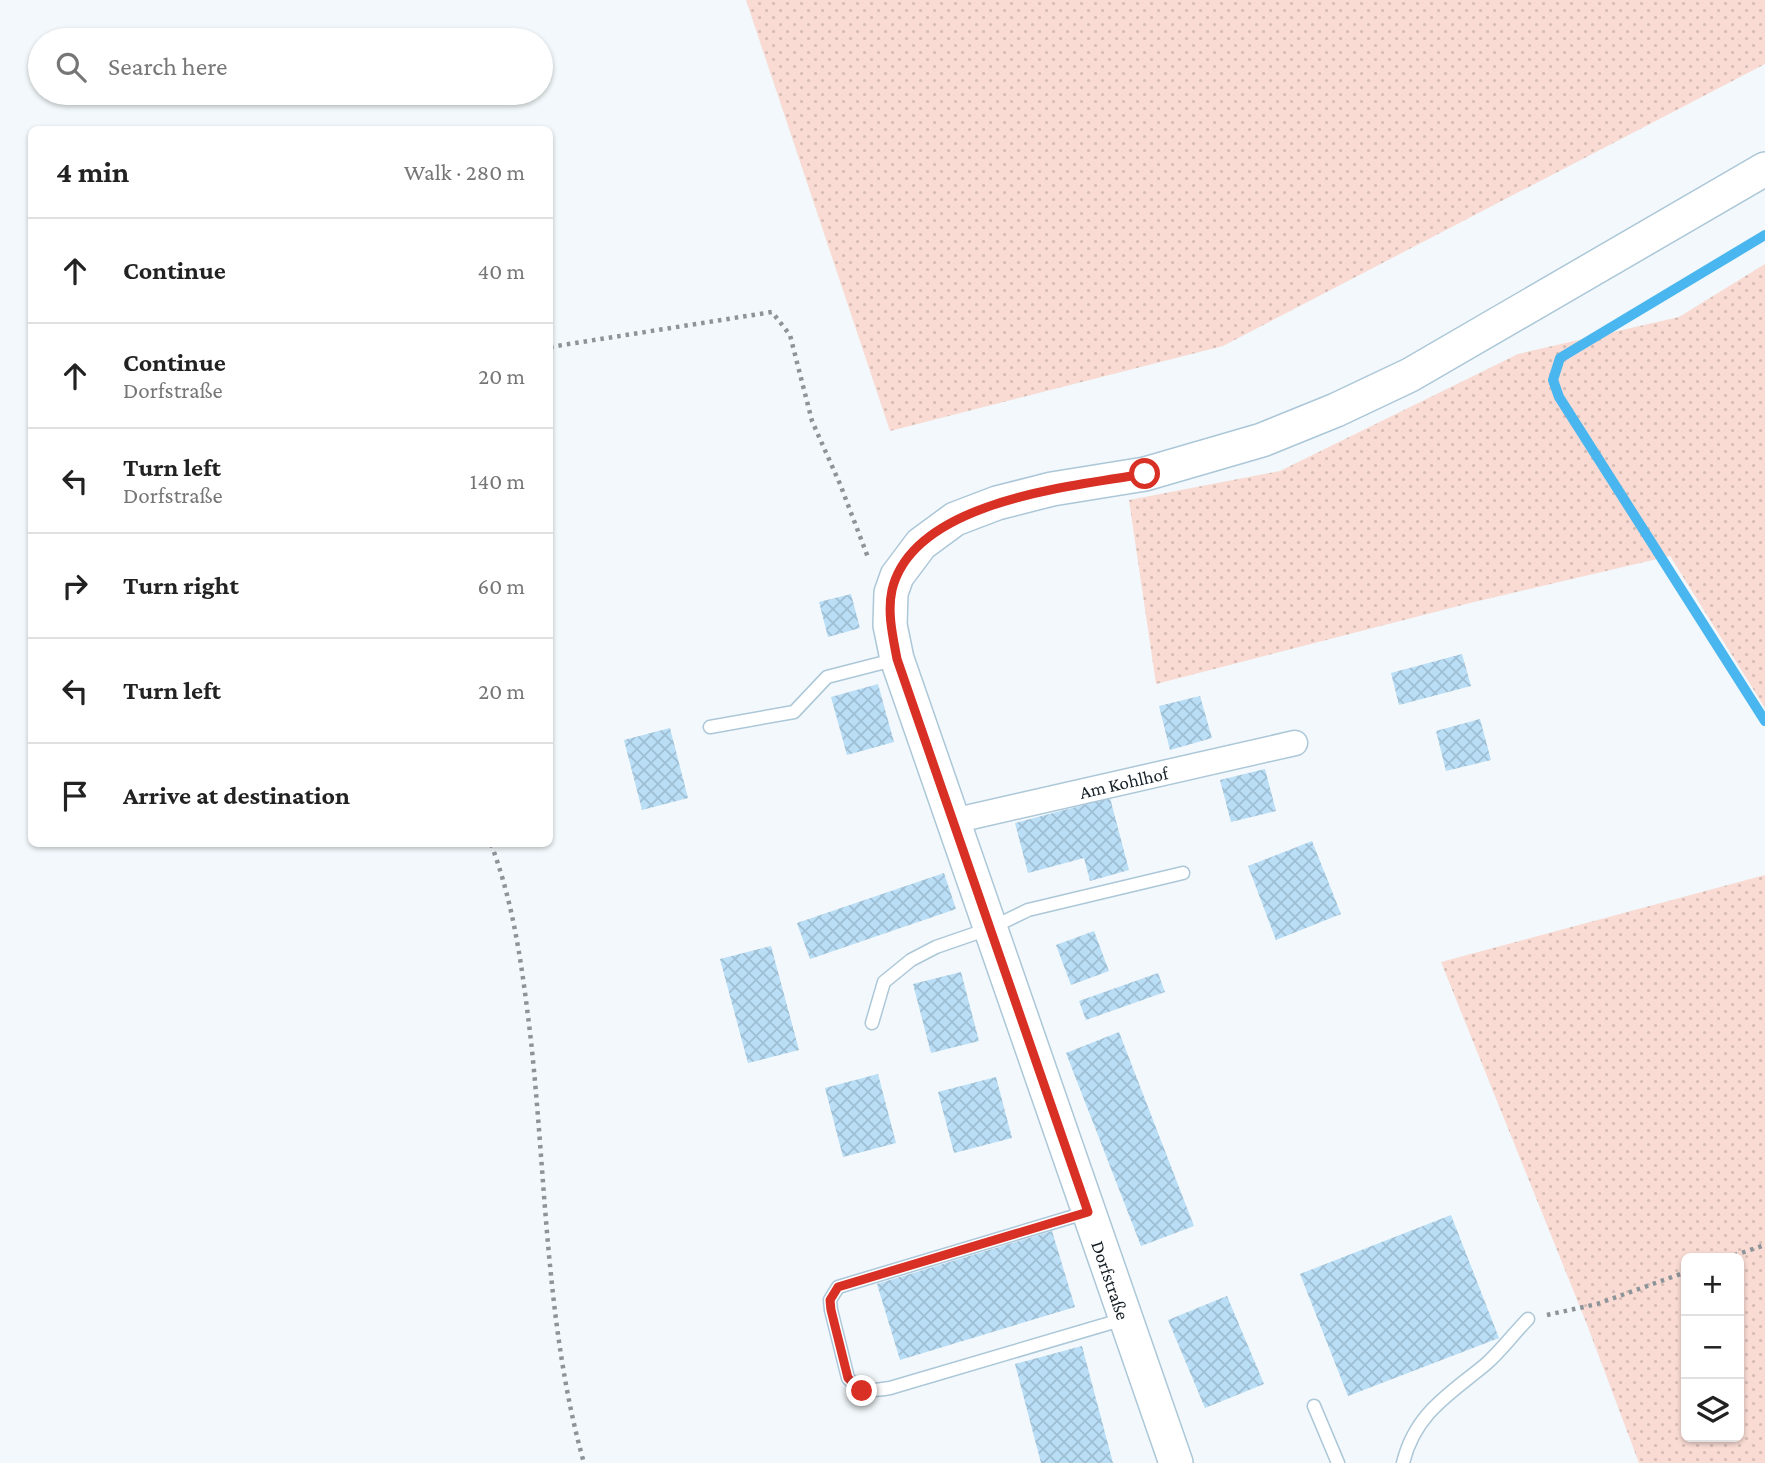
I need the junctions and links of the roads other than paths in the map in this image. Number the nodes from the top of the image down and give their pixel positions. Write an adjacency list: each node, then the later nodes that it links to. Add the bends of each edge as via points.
1 (1765, 169): 2 (main road, Dorfstraße, via 1410,375 1336,410 1262,440 1158,471 1052,489 955,519 921,544 897,576 891,593 890,625)
2 (897, 659): 3 (lane, via 827,677 794,712); 5 (main road, Dorfstraße)
3 (710, 727)
4 (1295, 743): 5 (street, Am Kohlhof)
5 (953, 821): 7 (main road, Dorfstraße)
6 (1183, 873): 7 (lane, via 1028,910)
7 (991, 928): 8 (lane, via 911,960 884,982); 9 (main road, Dorfstraße)
8 (872, 1023)
9 (1088, 1212): 10 (main road, Dorfstraße); 10 (lane, via 838,1287 830,1300 831,1310 848,1378 862,1391 890,1388)
10 (1125, 1319): 13 (main road, Dorfstraße)
11 (1528, 1320): 15 (lane, via 1489,1362 1441,1399 1422,1421)
12 (1314, 1406): 14 (lane)
13 (1176, 1463)
14 (1338, 1463)
15 (1403, 1463)

